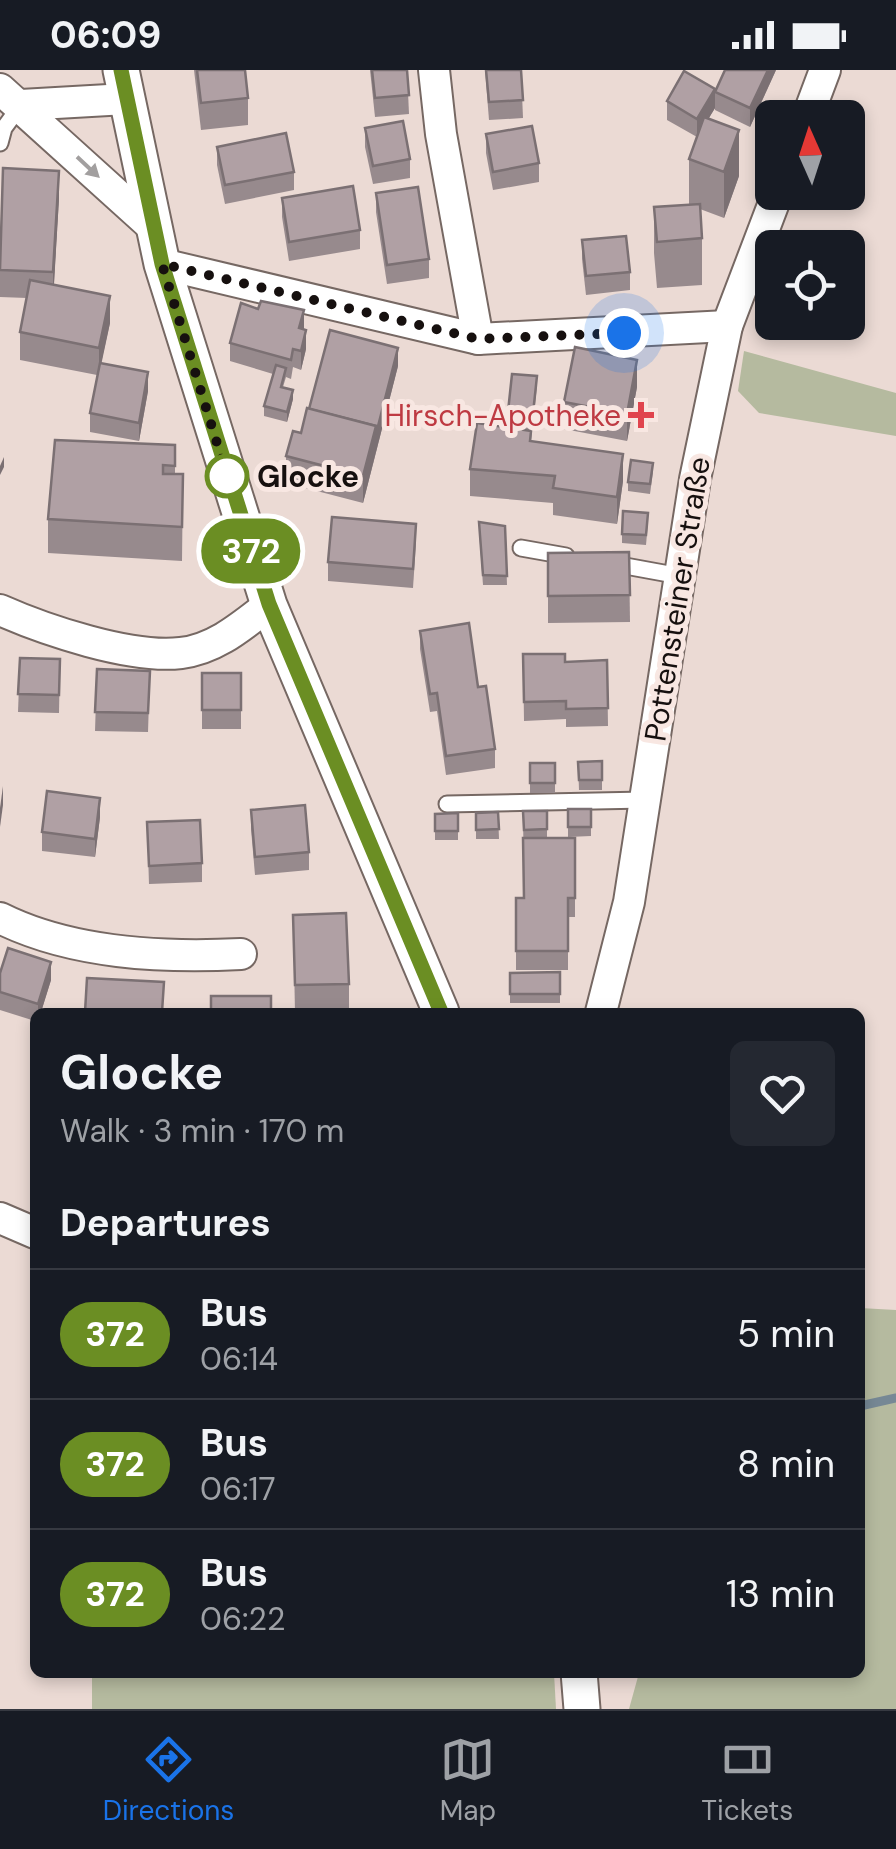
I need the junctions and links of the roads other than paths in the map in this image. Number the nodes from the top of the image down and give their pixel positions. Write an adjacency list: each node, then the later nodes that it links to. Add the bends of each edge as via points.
1 (434, 70): 11 (street)
2 (826, 70): 5 (street)
3 (124, 84): 4 (street); 8 (street)
4 (10, 97): 6 (lane); 8 (street, one-way to 8)
5 (814, 100)
6 (0, 143)
7 (771, 210): 10 (street, Pottensteiner Straße)
8 (155, 228): 9 (street)
9 (162, 264): 11 (street); 14 (street)
10 (726, 326): 11 (street); 13 (street, Pottensteiner Straße)
11 (478, 339)
12 (521, 548): 13 (lane)
13 (680, 576): 16 (street, Pottensteiner Straße)
14 (269, 604): 15 (street, via 226,638 181,653 119,647); 20 (street)
15 (0, 610)
16 (645, 800): 17 (lane); 21 (street, Pottensteiner Straße, via 629,902)
17 (447, 804)
18 (0, 918): 19 (street, via 24,930 128,952)
19 (241, 954)
20 (438, 1008)
21 (601, 1008)
22 (0, 1218): 23 (street)
23 (30, 1231)
24 (579, 1678): 25 (street)
25 (582, 1709)

